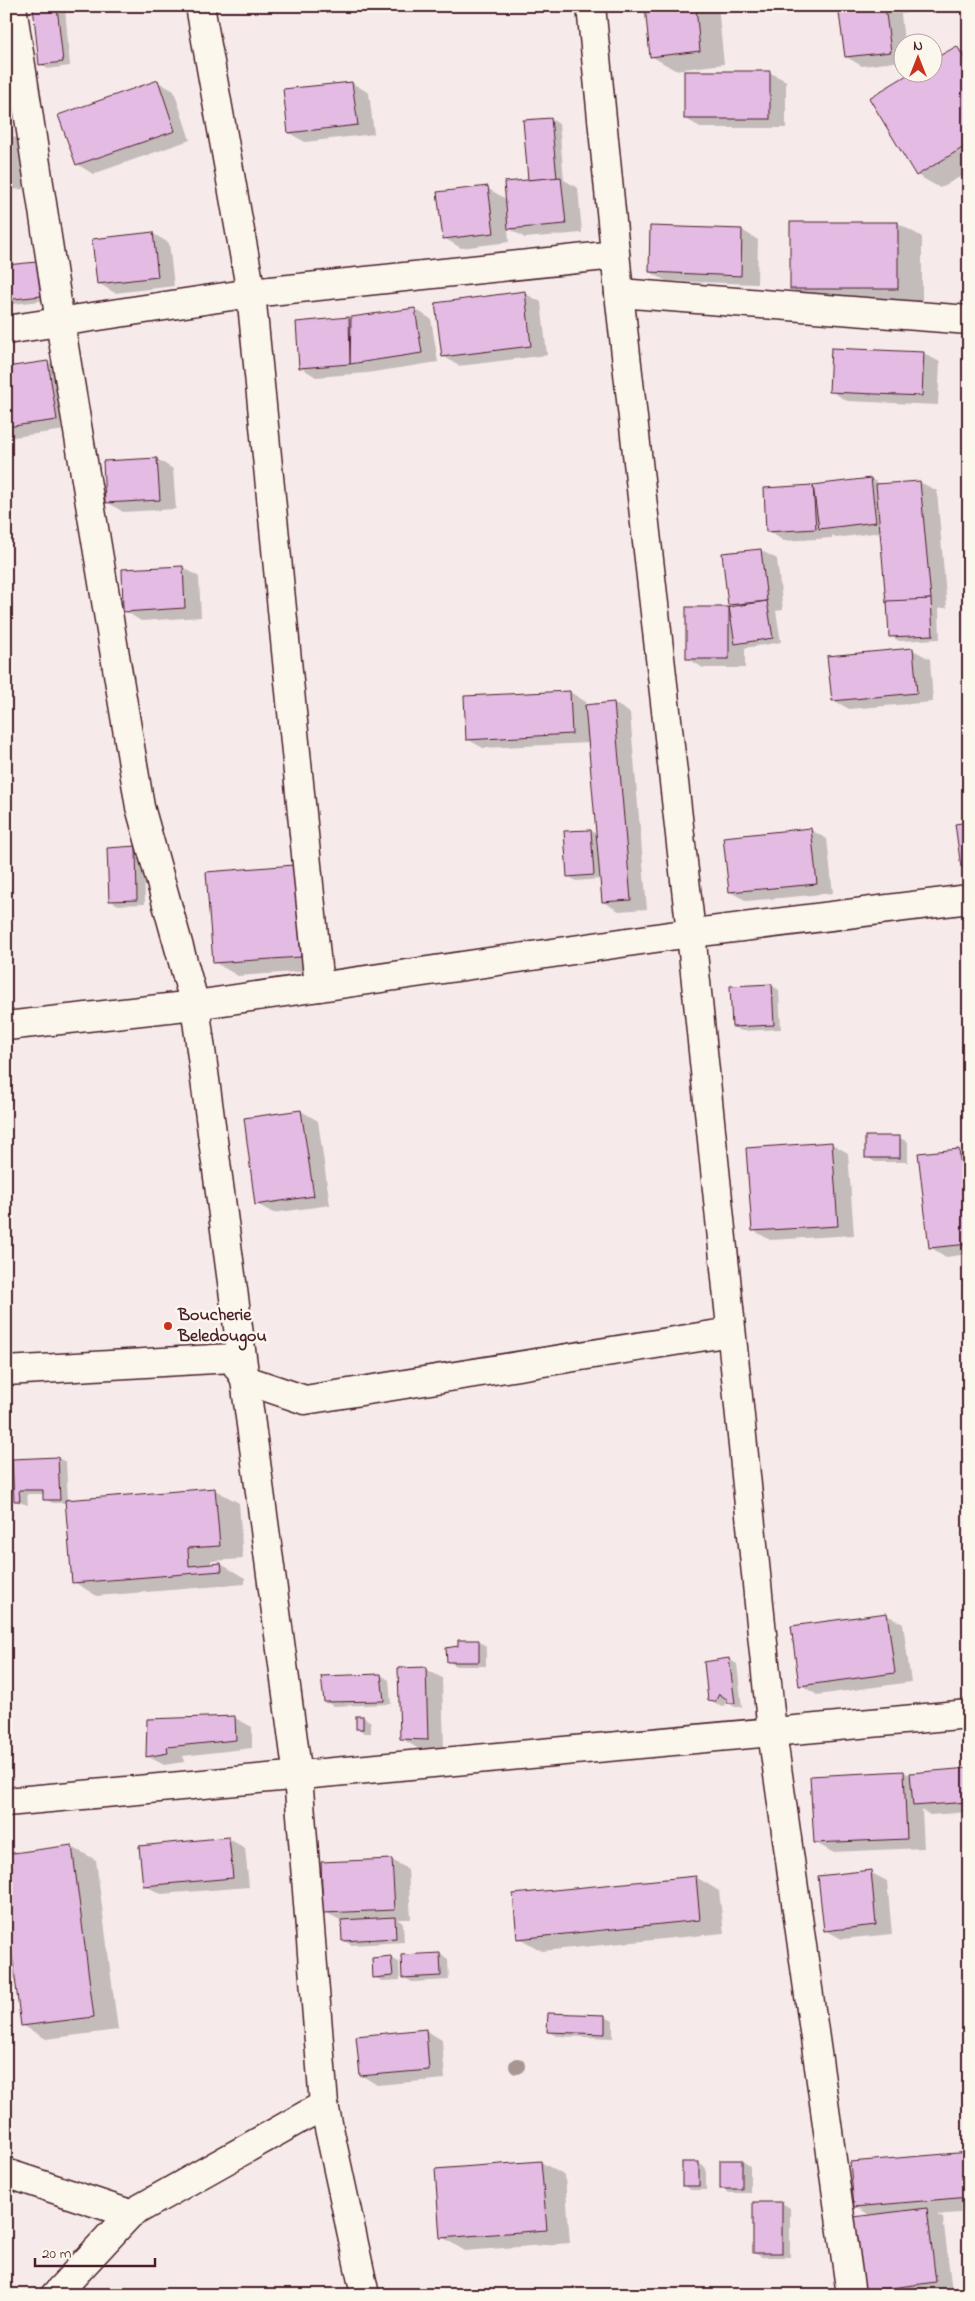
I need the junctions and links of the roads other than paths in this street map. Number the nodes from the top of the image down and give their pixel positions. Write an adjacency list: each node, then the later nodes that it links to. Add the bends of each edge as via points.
1 (12, 6): 8 (street)
2 (200, 6): 5 (street)
3 (591, 6): 4 (street)
4 (615, 255): 5 (street); 6 (street)
5 (251, 293): 8 (street); 12 (street)
6 (619, 293): 7 (street); 11 (street)
7 (969, 320)
8 (60, 322): 9 (street); 13 (street, via 140,806)
9 (6, 330)
10 (969, 899): 11 (street)
11 (691, 934): 12 (street); 15 (street)
12 (320, 987): 13 (street)
13 (195, 1005): 14 (street); 17 (street)
14 (6, 1026)
15 (731, 1332): 17 (street, via 305,1400); 19 (street)
16 (6, 1371): 17 (street, via 232,1358)
17 (246, 1380): 20 (street)
18 (969, 1714): 19 (street)
19 (772, 1732): 20 (street); 27 (street)
20 (298, 1777): 21 (street); 22 (street)
21 (6, 1802)
22 (324, 2105): 24 (street); 26 (street)
23 (6, 2173): 24 (street)
24 (130, 2214): 25 (street)
25 (65, 2290)
26 (365, 2295)
27 (851, 2295)

